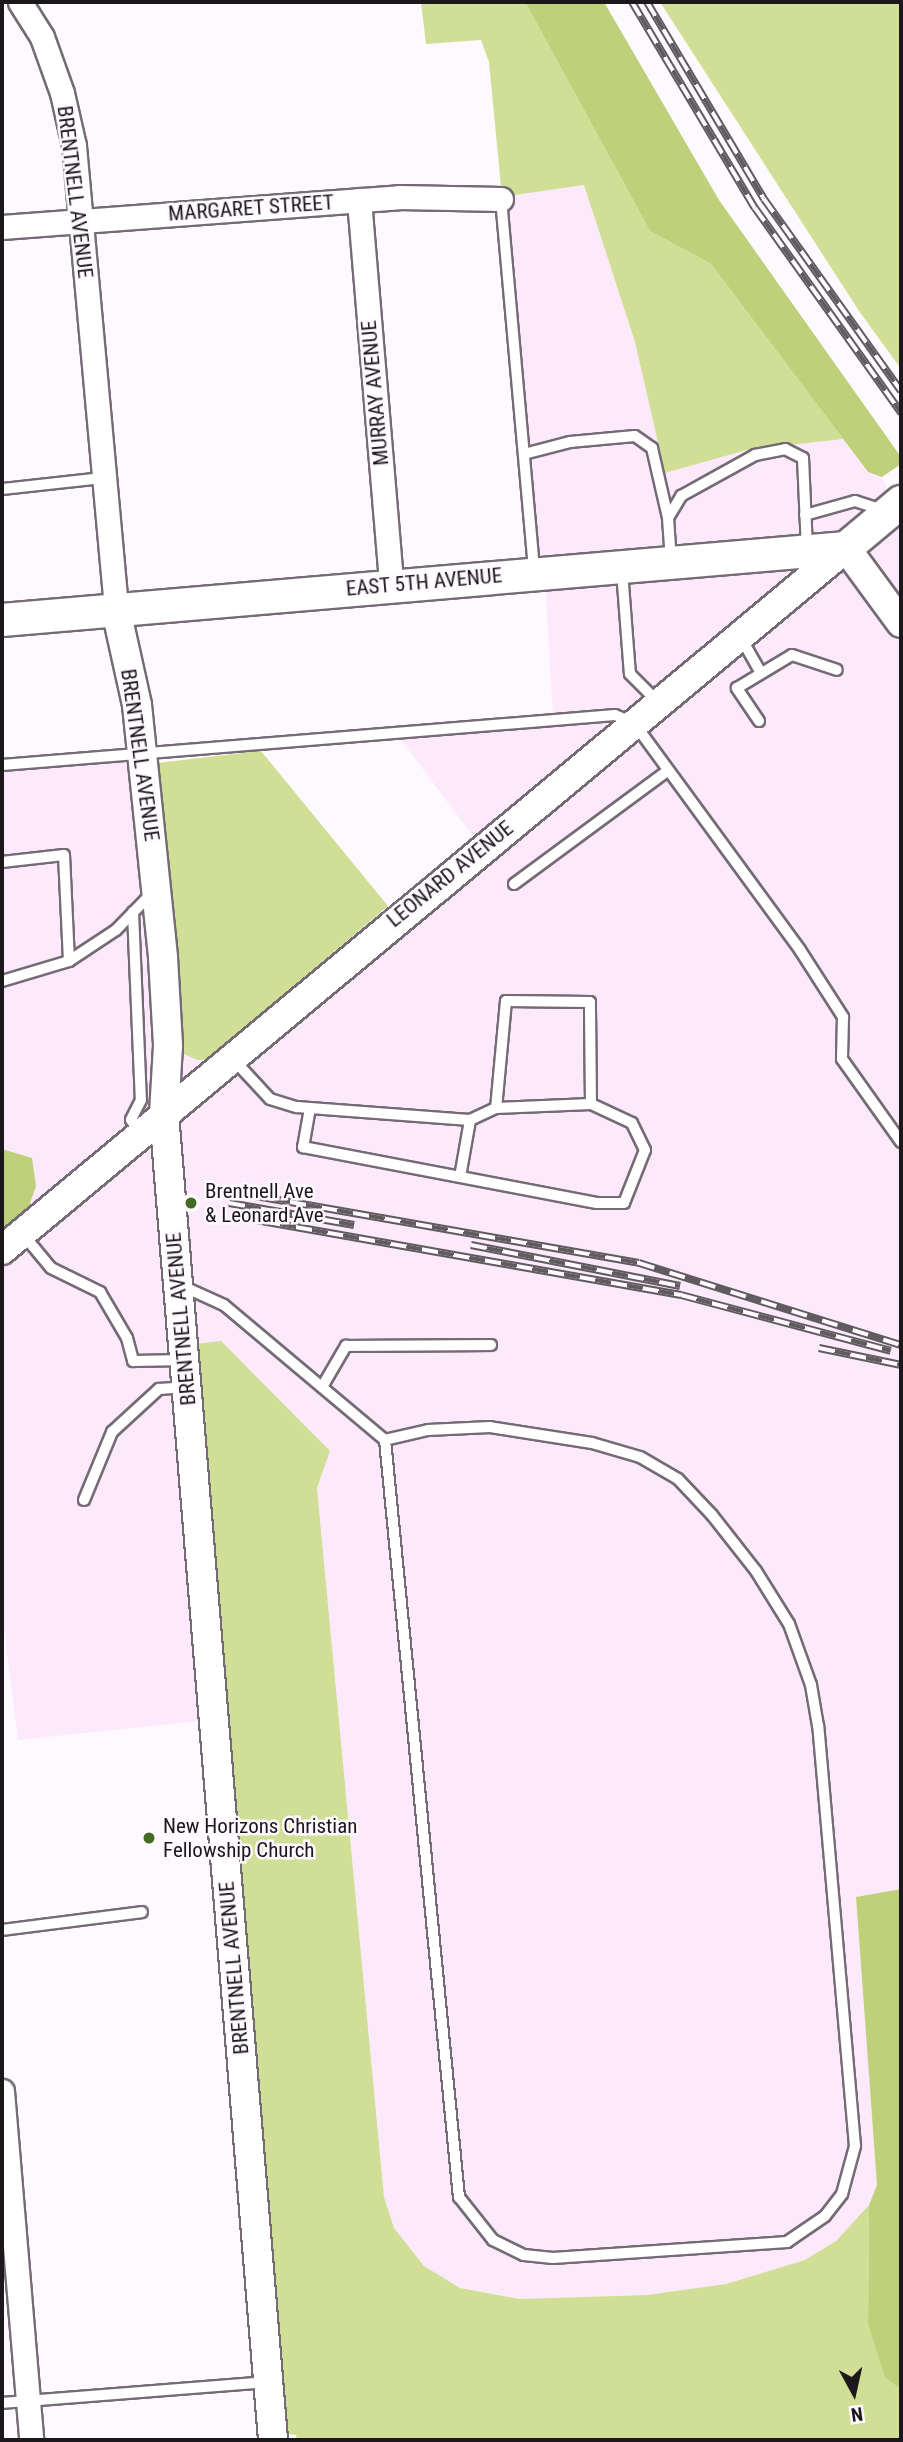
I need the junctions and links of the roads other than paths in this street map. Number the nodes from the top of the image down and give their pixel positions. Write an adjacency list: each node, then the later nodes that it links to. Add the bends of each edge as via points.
1 (20, 2): 4 (street, BRENTNELL AVENUE, via 42,37 62,93 74,146)
2 (501, 199): 3 (street, MARGARET STREET); 6 (lane)
3 (359, 200): 4 (street, MARGARET STREET); 17 (street, MURRAY AVENUE)
4 (81, 220): 5 (street, MARGARET STREET); 7 (street, BRENTNELL AVENUE)
5 (2, 227)
6 (524, 454): 11 (lane, via 570,442 635,436 652,447); 16 (lane)
7 (104, 478): 8 (lane); 18 (street, BRENTNELL AVENUE)
8 (2, 489)
9 (895, 507): 10 (lane, via 855,501); 12 (main road, LEONARD AVENUE)
10 (805, 515): 11 (lane, via 803,457 785,449 755,455 713,475 681,496); 13 (lane)
11 (668, 518): 14 (lane)
12 (846, 548): 13 (main road, EAST 5TH AVENUE); 20 (street); 21 (street, LEONARD AVENUE)
13 (807, 551): 14 (main road, EAST 5TH AVENUE)
14 (671, 562): 15 (main road, EAST 5TH AVENUE)
15 (622, 566): 16 (main road, EAST 5TH AVENUE); 24 (lane, via 630,674)
16 (534, 572): 17 (main road, EAST 5TH AVENUE)
17 (391, 585): 18 (main road, EAST 5TH AVENUE)
18 (116, 610): 19 (main road, EAST 5TH AVENUE); 27 (street, BRENTNELL AVENUE)
19 (2, 620)
20 (901, 624)
21 (740, 635): 23 (lane); 24 (street, LEONARD AVENUE)
22 (837, 670): 23 (lane, via 792,654)
23 (761, 673): 25 (lane, via 737,688)
24 (659, 703): 26 (street, LEONARD AVENUE)
25 (759, 721)
26 (634, 723): 27 (lane, via 607,713); 29 (lane); 37 (street, LEONARD AVENUE)
27 (144, 756): 28 (lane); 32 (street, BRENTNELL AVENUE)
28 (2, 765)
29 (667, 771): 31 (lane); 44 (lane, via 843,1017 842,1059)
30 (2, 862): 34 (lane, via 64,855)
31 (514, 884)
32 (156, 888): 33 (lane); 36 (street, BRENTNELL AVENUE)
33 (133, 912): 34 (lane, via 116,930); 36 (lane)
34 (69, 961): 35 (lane)
35 (2, 981)
36 (154, 1047): 41 (street, BRENTNELL AVENUE); 43 (lane, via 131,1121)
37 (231, 1057): 39 (lane, via 270,1099); 41 (street, LEONARD AVENUE)
38 (591, 1104): 40 (lane); 40 (lane, via 590,1002 506,1001); 45 (lane, via 632,1122 645,1150 624,1203 597,1203)
39 (310, 1108): 42 (lane); 45 (lane, via 303,1147)
40 (496, 1108): 42 (lane)
41 (164, 1114): 43 (street, LEONARD AVENUE); 47 (street, BRENTNELL AVENUE)
42 (470, 1120): 45 (lane)
43 (141, 1133): 46 (street, LEONARD AVENUE)
44 (901, 1142)
45 (460, 1177)
46 (12, 1242): 49 (lane, via 100,1292 127,1338 133,1361)
47 (178, 1284): 49 (street, BRENTNELL AVENUE); 50 (lane, via 224,1305)
48 (491, 1345): 50 (lane, via 346,1346)
49 (185, 1373): 52 (lane, via 159,1389 112,1432); 56 (street, BRENTNELL AVENUE)
50 (322, 1387): 51 (lane)
51 (385, 1440): 51 (lane, via 459,2197 493,2240 524,2255 553,2258 787,2242 825,2216 842,2194 855,2146 818,1726 811,1685 789,1624 756,1571 712,1516 678,1479 640,1457 592,1443 490,1427 428,1430)
52 (84, 1500)
53 (142, 1912): 54 (lane)
54 (2, 1930)
55 (2, 2091): 57 (street)
56 (268, 2381): 57 (lane); 60 (street, BRENTNELL AVENUE)
57 (27, 2401): 58 (lane); 59 (street)
58 (2, 2403)
59 (30, 2440)
60 (273, 2440)

